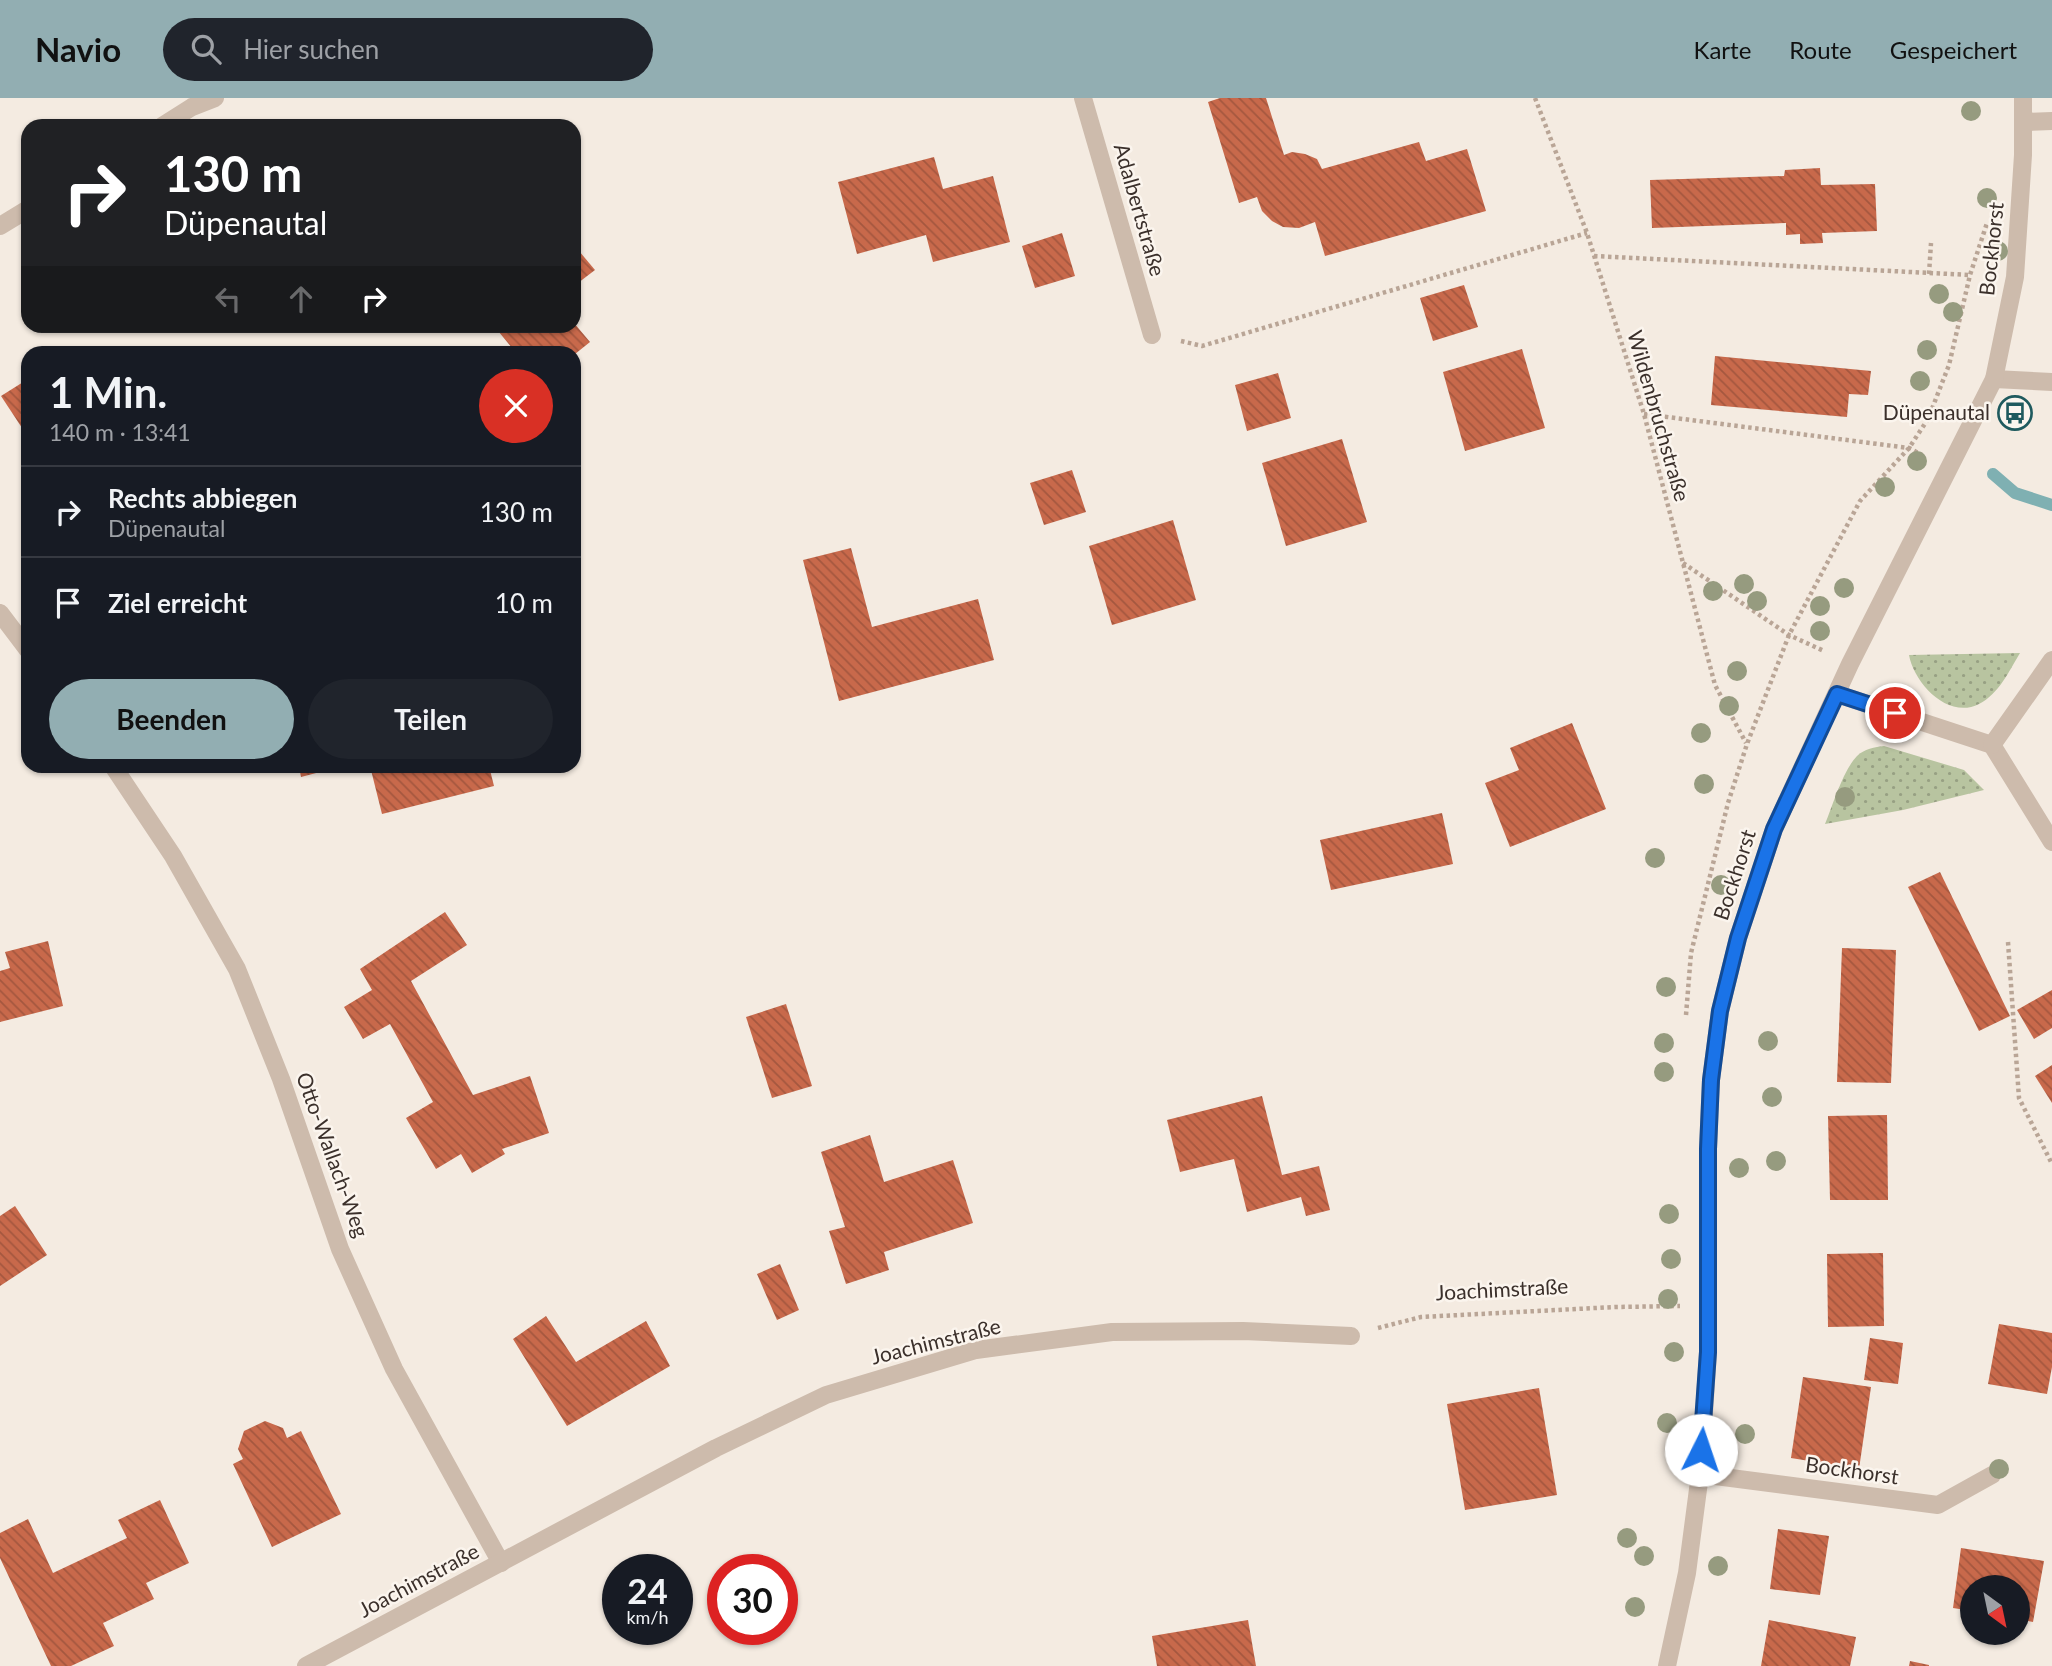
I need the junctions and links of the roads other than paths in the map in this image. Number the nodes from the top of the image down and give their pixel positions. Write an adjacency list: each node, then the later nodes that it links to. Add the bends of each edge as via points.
1 (215, 98): 4 (street)
2 (1083, 98): 9 (street, Adalbertstraße)
3 (2023, 98): 6 (street, Bockhorst)
4 (173, 119)
5 (2052, 121): 6 (street)
6 (2023, 122): 10 (street, Bockhorst, via 2015,277)
7 (21, 213): 8 (street)
8 (0, 226)
9 (1152, 335)
10 (1994, 379): 11 (street); 15 (street, Bockhorst)
11 (2052, 382)
12 (0, 613): 13 (street)
13 (21, 641)
14 (2052, 660): 16 (street)
15 (1837, 694): 16 (street); 20 (street, Bockhorst, via 1774,829 1738,938 1720,1011 1708,1149 1708,1352)
16 (1992, 745): 18 (street)
17 (118, 773): 22 (street, Otto-Wallach-Weg, via 173,856 237,969 340,1249 394,1369)
18 (2052, 842)
19 (1350, 1336): 22 (street, Joachimstraße, via 1112,1332 976,1350 826,1395 716,1448)
20 (1700, 1474): 21 (street, Bockhorst, via 1938,1505); 24 (street, Bockhorst, via 1687,1573)
21 (1992, 1475)
22 (502, 1563): 23 (street, Joachimstraße)
23 (306, 1666)
24 (1667, 1666)

